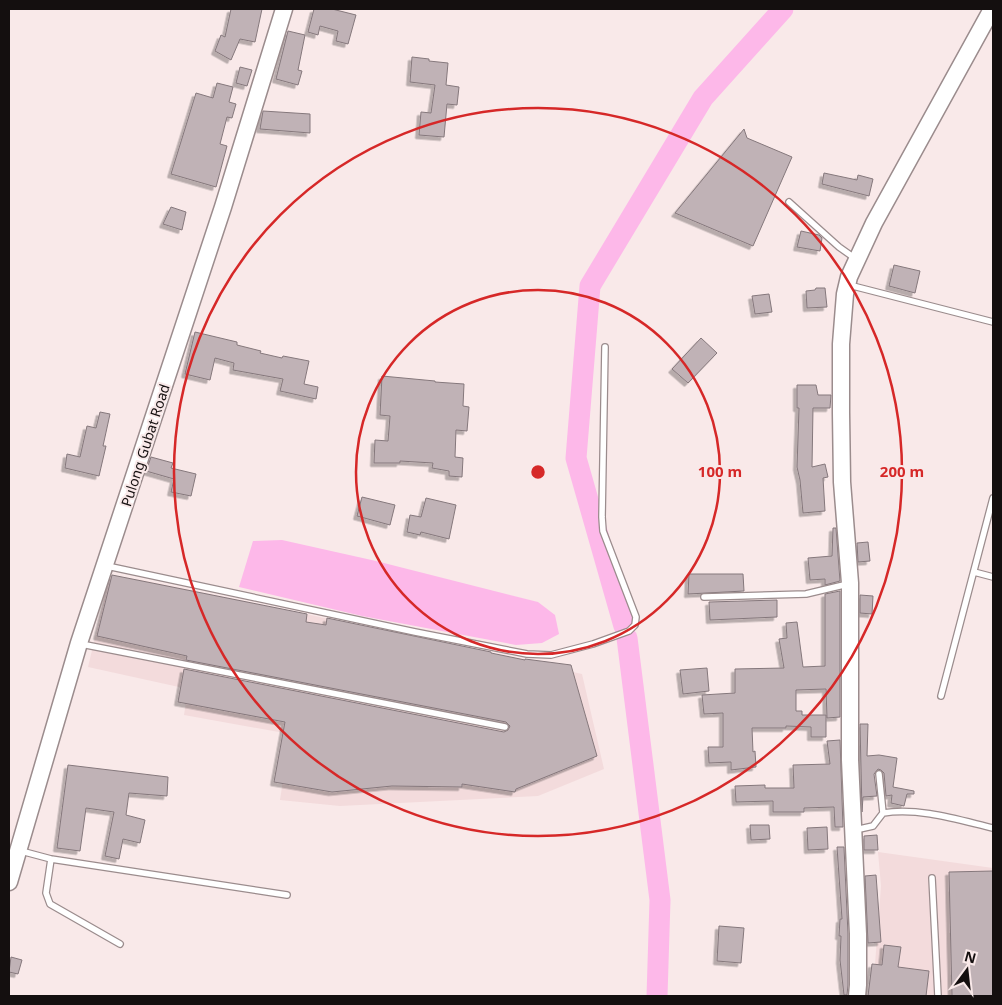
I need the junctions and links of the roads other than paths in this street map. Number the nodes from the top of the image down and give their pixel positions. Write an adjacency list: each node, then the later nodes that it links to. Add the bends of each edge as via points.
1 (284, 9): 9 (street, Pulong Gubat Road, via 223,207)
2 (992, 9): 4 (street, via 874,223)
3 (789, 202): 4 (lane)
4 (857, 260): 5 (street)
5 (847, 284): 6 (lane); 12 (street, via 841,344 840,413)
6 (993, 322)
7 (605, 347): 9 (lane, via 603,530 636,617 635,625 629,631 552,655 527,654)
8 (993, 498): 10 (lane)
9 (105, 565): 14 (street, Pulong Gubat Road)
10 (974, 572): 11 (lane); 15 (lane)
11 (993, 577)
12 (850, 583): 13 (lane, via 806,594); 20 (street)
13 (704, 596)
14 (79, 643): 16 (lane); 21 (street, Pulong Gubat Road)
15 (941, 696)
16 (505, 727)
17 (879, 774): 18 (lane)
18 (883, 813): 19 (lane, via 925,814); 20 (lane, via 873,826)
19 (993, 828)
20 (853, 831): 27 (street, via 858,934)
21 (19, 851): 22 (lane); 24 (street, Pulong Gubat Road)
22 (52, 859): 25 (lane); 26 (lane, via 46,893 50,904)
23 (932, 878): 28 (lane)
24 (9, 882)
25 (288, 895)
26 (120, 944)
27 (856, 996)
28 (938, 996)

